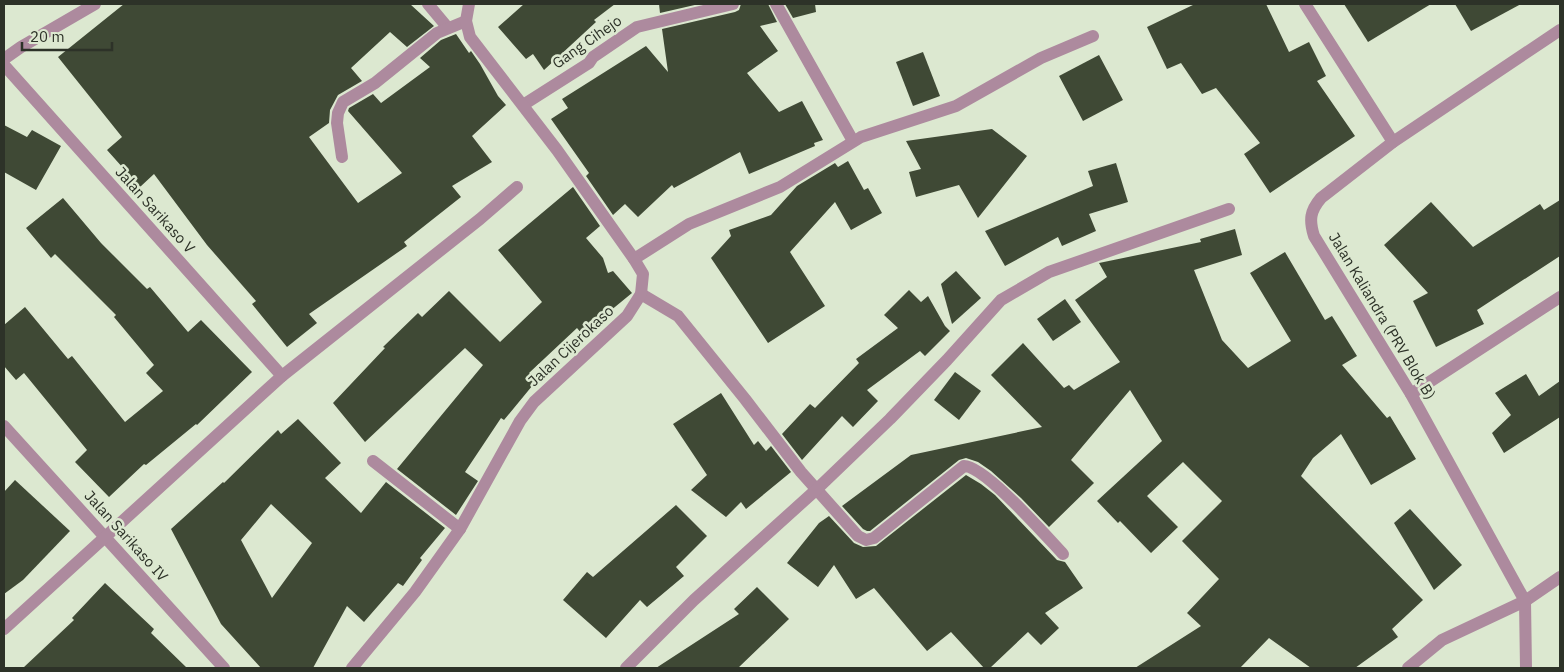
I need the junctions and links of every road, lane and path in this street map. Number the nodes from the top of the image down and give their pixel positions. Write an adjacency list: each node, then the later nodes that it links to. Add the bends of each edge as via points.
1 (96, 4): 11 (street)
2 (428, 4): 8 (street)
3 (469, 4): 7 (street)
4 (733, 4): 13 (street, Gang Cihejo, via 637,27 589,63)
5 (776, 4): 14 (street)
6 (1305, 4): 15 (street)
7 (466, 21): 8 (street); 13 (street, via 470,37)
8 (448, 28): 16 (street, via 437,33 375,83 343,102 336,123)
9 (1560, 30): 15 (street, Jalan Kaliandra (PRV Blok B))
10 (1093, 36): 14 (street, via 1041,58 956,106)
11 (4, 59)
12 (4, 66): 22 (street, Jalan Sarikaso V)
13 (523, 105): 19 (street)
14 (853, 142): 19 (street, via 780,187 689,224)
15 (1393, 142): 23 (street, Jalan Kaliandra (PRV Blok B), via 1321,198 1314,207 1311,227)
16 (342, 157)
17 (517, 187): 22 (street)
18 (1228, 209): 26 (street, via 1049,272 1001,300 890,419)
19 (634, 259): 20 (street, via 643,274)
20 (641, 294): 26 (street, via 678,316); 27 (street, Jalan Cijerokaso, via 628,316 534,402 520,421)
21 (1560, 297): 23 (street)
22 (282, 376): 28 (street)
23 (1411, 394): 31 (street, Jalan Kaliandra (PRV Blok B))
24 (4, 426): 28 (street, Jalan Sarikaso IV)
25 (374, 461): 27 (street)
26 (817, 488): 29 (street, via 858,536 866,540 874,538 964,466 969,466 1022,510); 35 (street, via 694,600)
27 (460, 529): 34 (street, Jalan Cijerokaso, via 415,592)
28 (105, 536): 32 (street); 33 (street, Jalan Sarikaso IV)
29 (1063, 554)
30 (1560, 577): 31 (street)
31 (1525, 600): 36 (street, via 1442,640); 37 (street)
32 (4, 629)
33 (224, 668)
34 (352, 668)
35 (626, 668)
36 (1408, 668)
37 (1526, 668)

